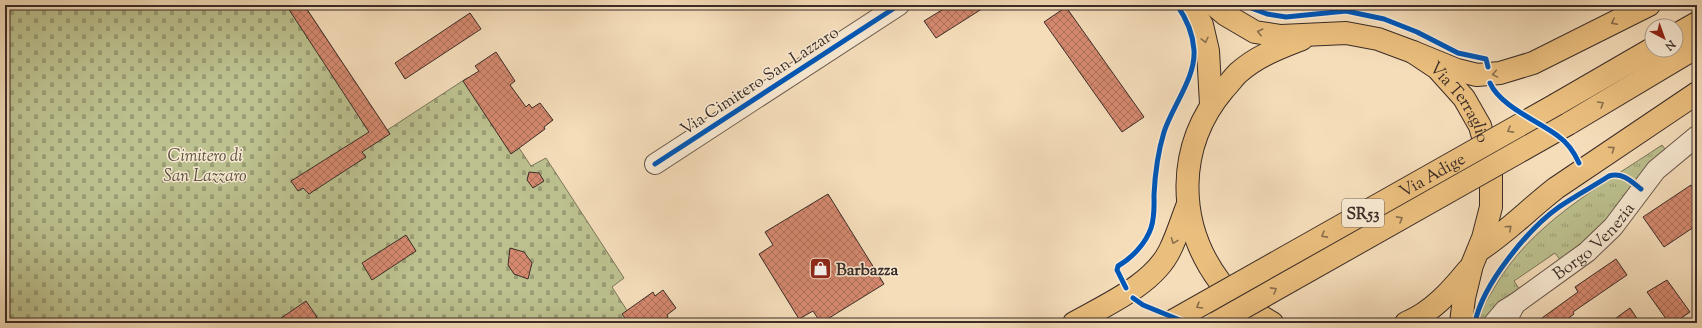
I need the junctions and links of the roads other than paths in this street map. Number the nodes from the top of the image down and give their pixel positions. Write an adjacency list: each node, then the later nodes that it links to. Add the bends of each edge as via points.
1 (899, 5): 14 (street, Via Cimitero San Lazzaro)
2 (1190, 5): 12 (main road, Via Terraglio, one-way to 12, via 1202,25 1208,51)
3 (1214, 5): 7 (main road, Via Terraglio, one-way to 3, via 1281,36 1255,32)
4 (1649, 5): 9 (main road, one-way to 9, via 1532,63 1500,73 1477,75 1457,70)
5 (1697, 23): 6 (main road)
6 (1684, 30)
7 (1312, 35): 9 (main road, Via Terraglio, via 1346,33 1378,39); 12 (main road, Via Terraglio, via 1266,53 1238,73)
8 (1697, 47): 20 (main road, Via Adige / SR53, one-way to 8, bridge, via 1568,124)
9 (1413, 52): 16 (main road, Via Terraglio, via 1436,68 1464,98 1480,126 1491,166 1491,207 1484,238)
10 (1644, 54): 19 (main road, Via Adige / SR53, one-way to 19, bridge)
11 (1697, 93): 16 (main road, one-way to 11, via 1556,188)
12 (1211, 104): 15 (main road, Via Terraglio, via 1194,142 1187,178)
13 (1697, 136): 17 (street, Borgo Venezia, via 1656,170 1613,227 1587,252)
14 (655, 164)
15 (1188, 204): 18 (main road, one-way to 18, via 1170,251 1157,269 1129,292); 21 (main road, Via Terraglio, via 1201,252 1221,283 1250,311)
16 (1475, 258): 22 (main road, Via Terraglio, via 1446,296 1418,318); 23 (main road, Via Terraglio, via 1464,298)
17 (1515, 304): 24 (street, Borgo Venezia, via 1505,310); 25 (street, Borgo Venezia)
18 (1074, 323)
19 (1169, 323)
20 (1216, 323)
21 (1272, 323)
22 (1406, 323)
23 (1461, 323)
24 (1494, 323)
25 (1505, 323)

